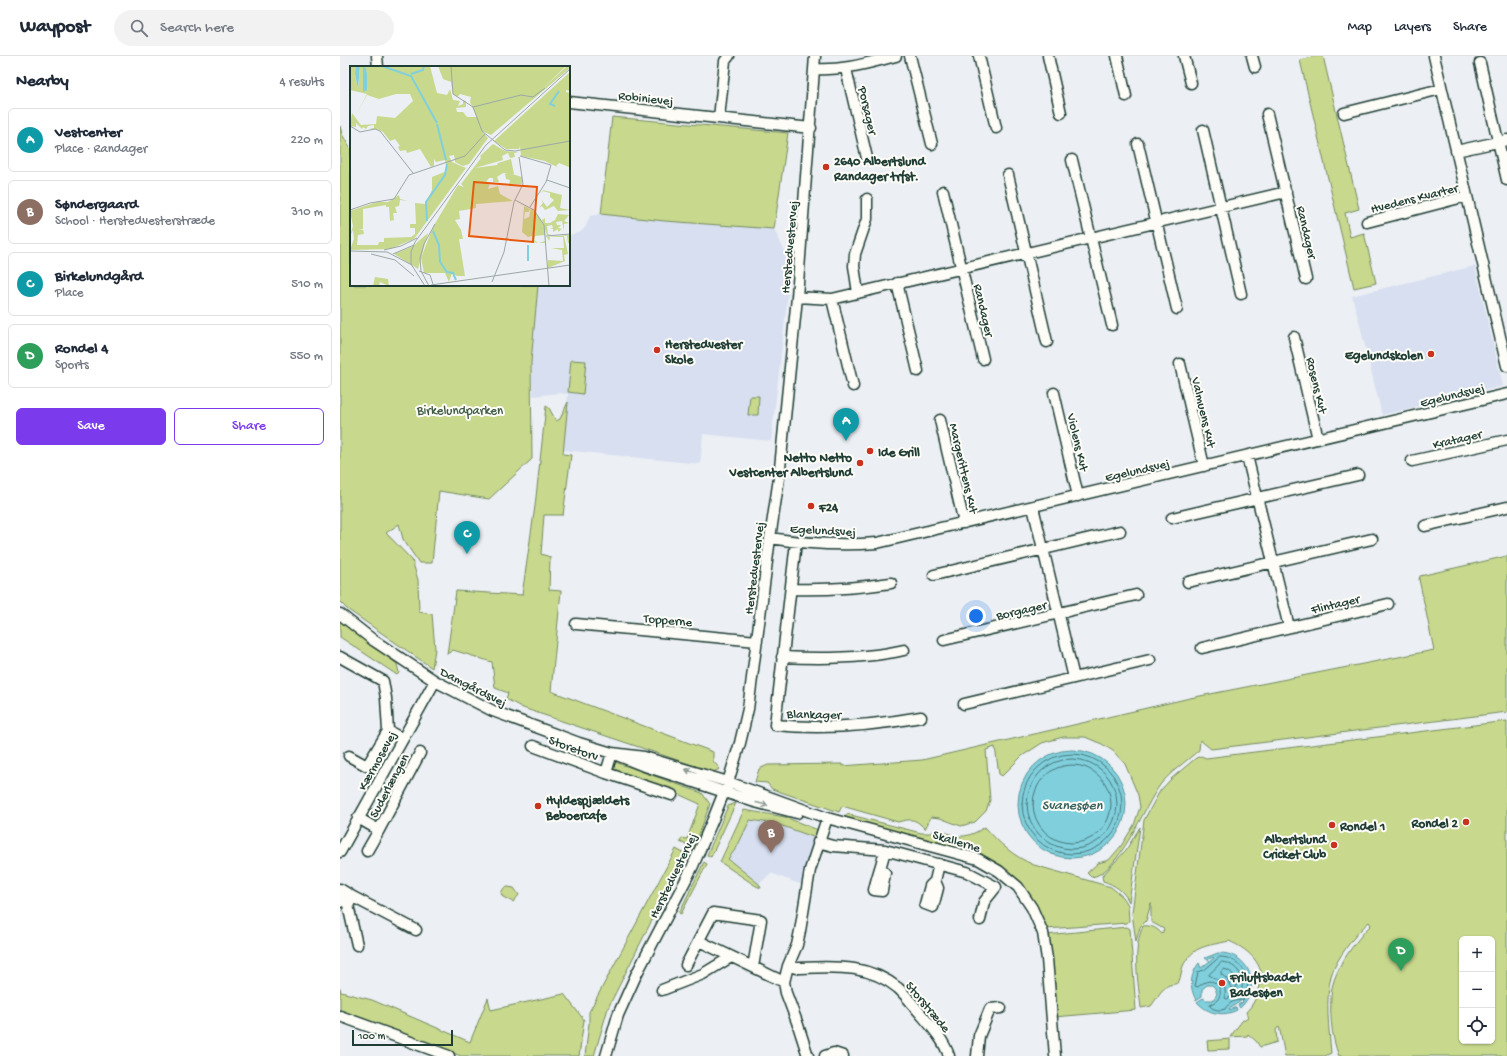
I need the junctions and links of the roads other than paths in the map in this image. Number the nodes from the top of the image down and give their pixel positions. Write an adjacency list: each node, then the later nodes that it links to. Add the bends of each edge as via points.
1 (377, 56): 13 (street)
2 (729, 56): 24 (street, via 725,61)
3 (816, 56): 15 (street, Herstedvestervej)
4 (896, 56): 16 (street)
5 (910, 56): 29 (street)
6 (979, 56): 26 (street)
7 (1048, 56): 21 (street)
8 (1117, 56): 19 (street)
9 (1184, 56): 17 (street)
10 (1252, 56): 14 (street)
11 (1434, 56): 18 (street)
12 (1480, 63): 28 (street)
13 (378, 66)
14 (1255, 67)
15 (814, 69): 16 (street); 25 (street, Herstedvestervej)
16 (846, 69): 32 (street, Porsager)
17 (1190, 83)
18 (1441, 89): 22 (street); 31 (street)
19 (1126, 96)
20 (570, 102): 24 (street, Robinievej)
21 (1061, 112)
22 (1344, 113)
23 (1267, 114): 37 (street, Randager)
24 (719, 118): 25 (street, Robinievej)
25 (811, 128): 50 (street, Herstedvestervej)
26 (996, 128)
27 (1202, 130): 40 (street)
28 (1502, 141): 31 (street); 35 (street)
29 (932, 144)
30 (1138, 144): 41 (street)
31 (1456, 151): 38 (street)
32 (867, 158)
33 (1072, 160): 43 (street)
34 (1008, 175): 44 (street)
35 (1507, 180)
36 (943, 191): 45 (street, Randager)
37 (1286, 192): 40 (street, Randager); 46 (street, Randager)
38 (1467, 196): 42 (street, Hvedens Kvarter); 58 (street)
39 (867, 199): 48 (street, via 867,219 855,254)
40 (1221, 207): 41 (street, Randager); 49 (street)
41 (1156, 222): 43 (street, Randager); 52 (street)
42 (1367, 222)
43 (1091, 238): 44 (street, Randager); 53 (street)
44 (1026, 253): 45 (street, Randager); 55 (street)
45 (962, 268): 47 (street, Randager); 56 (street, Randager)
46 (1306, 279)
47 (897, 284): 48 (street, Randager); 59 (street)
48 (858, 293): 51 (street, Randager)
49 (1241, 294)
50 (797, 297): 51 (street, Randager); 78 (street, Herstedvestervej, via 779,478)
51 (832, 299): 60 (street)
52 (1177, 308)
53 (1112, 325)
54 (1294, 337): 64 (street, Rosens Kvt)
55 (1047, 342)
56 (983, 358)
57 (1180, 364): 68 (street, Valmuens Kvt)
58 (1507, 366)
59 (918, 371)
60 (853, 386)
61 (1054, 393): 70 (street, Violens Kvt)
62 (1507, 394): 64 (street, Egelundsvej)
63 (940, 420): 75 (street, Margerittens Kvt)
64 (1318, 439): 66 (street, Egelundsvej)
65 (1507, 440): 67 (street, Kratager)
66 (1247, 456): 68 (street, Egelundsvej); 71 (street)
67 (1412, 462)
68 (1204, 466): 70 (street, Egelundsvej)
69 (1358, 475): 71 (street)
70 (1078, 496): 72 (street, Egelundsvej)
71 (1258, 498): 74 (street); 82 (street)
72 (1033, 507): 75 (street, Egelundsvej); 81 (street, Borgager)
73 (1507, 507): 76 (street)
74 (1172, 518)
75 (964, 522): 80 (street, Egelundsvej, via 877,542 832,545)
76 (1425, 526)
77 (1120, 531): 81 (street)
78 (770, 538): 80 (street, Egelundsvej); 94 (street, Herstedvestervej)
79 (1372, 539): 82 (street)
80 (796, 542): 86 (street, Blankager)
81 (1043, 549): 83 (street); 89 (street, Borgager)
82 (1274, 563): 84 (street); 92 (street)
83 (934, 575)
84 (1188, 582)
85 (891, 583): 86 (street, via 828,590)
86 (791, 589): 98 (street, Blankager)
87 (1136, 595): 89 (street, Borgager)
88 (1388, 604): 92 (street, Flintager)
89 (1058, 613): 93 (street, Borgager); 100 (street, Borgager)
90 (340, 614): 101 (street, Damgårdsvej, via 373,640)
91 (576, 624): 94 (street, Topperne)
92 (1289, 628): 95 (street, Flintager)
93 (944, 640)
94 (757, 641): 111 (street, Herstedvestervej, via 748,709)
95 (1202, 648)
96 (904, 650): 98 (street, via 840,658)
97 (340, 657): 104 (street, via 383,681)
98 (782, 657): 103 (street, Blankager, via 774,725 845,726 880,724)
99 (1150, 660): 100 (street)
100 (1074, 678): 102 (street)
101 (435, 681): 105 (street, Kærmosevej); 108 (street, Damgårdsvej, via 509,718)
102 (964, 704)
103 (921, 717)
104 (388, 727): 105 (street); 109 (street, via 366,766)
105 (403, 739): 114 (street, Kærmosevej)
106 (533, 746): 110 (street, Storetorv)
107 (420, 753): 116 (street, Suderlængen)
108 (612, 753): 110 (street, Storetorv); 111 (street, Damgårdsvej, one-way to 108, via 644,757); 112 (street, Damgårdsvej)
109 (349, 756)
110 (606, 772): 113 (street, Storetorv)
111 (728, 782): 112 (street, Herstedvestervej); 115 (street, Skallerne)
112 (724, 792): 115 (street, Skallerne, one-way to 115, via 789,812); 139 (street, Herstedvestervej, via 692,868 618,1015)
113 (672, 795)
114 (358, 818): 116 (street, Suderlængen); 120 (street, Kærmosevej)
115 (827, 818): 117 (street); 145 (street, Skallerne, via 978,858 999,870 1018,887 1032,908 1045,942)
116 (379, 830): 119 (street, Suderlængen)
117 (818, 842): 118 (street, via 833,846); 132 (street, via 810,870 797,945)
118 (885, 850): 121 (street); 122 (street)
119 (367, 851)
120 (340, 852)
121 (939, 864): 123 (street); 126 (street, via 967,872 996,887 984,902)
122 (881, 869)
123 (935, 881)
124 (346, 893): 125 (street); 127 (street); 129 (street)
125 (340, 902)
126 (980, 920)
127 (416, 930)
128 (698, 941): 130 (street); 131 (street); 133 (street, via 713,913 761,920)
129 (357, 945)
130 (729, 956): 133 (street); 135 (street, via 703,974)
131 (686, 965)
132 (788, 966): 134 (street); 143 (street, Storstræde, via 847,967 882,977 899,989 932,1027)
133 (754, 967): 134 (street)
134 (784, 982): 140 (street)
135 (662, 990)
136 (1001, 1008): 144 (street, via 990,1009 979,1036)
137 (340, 1016): 138 (street)
138 (449, 1056)
139 (606, 1056)
140 (808, 1056)
141 (825, 1056): 142 (street, via 834,1053)
142 (843, 1056)
143 (949, 1056)
144 (977, 1056)
145 (1054, 1056)

